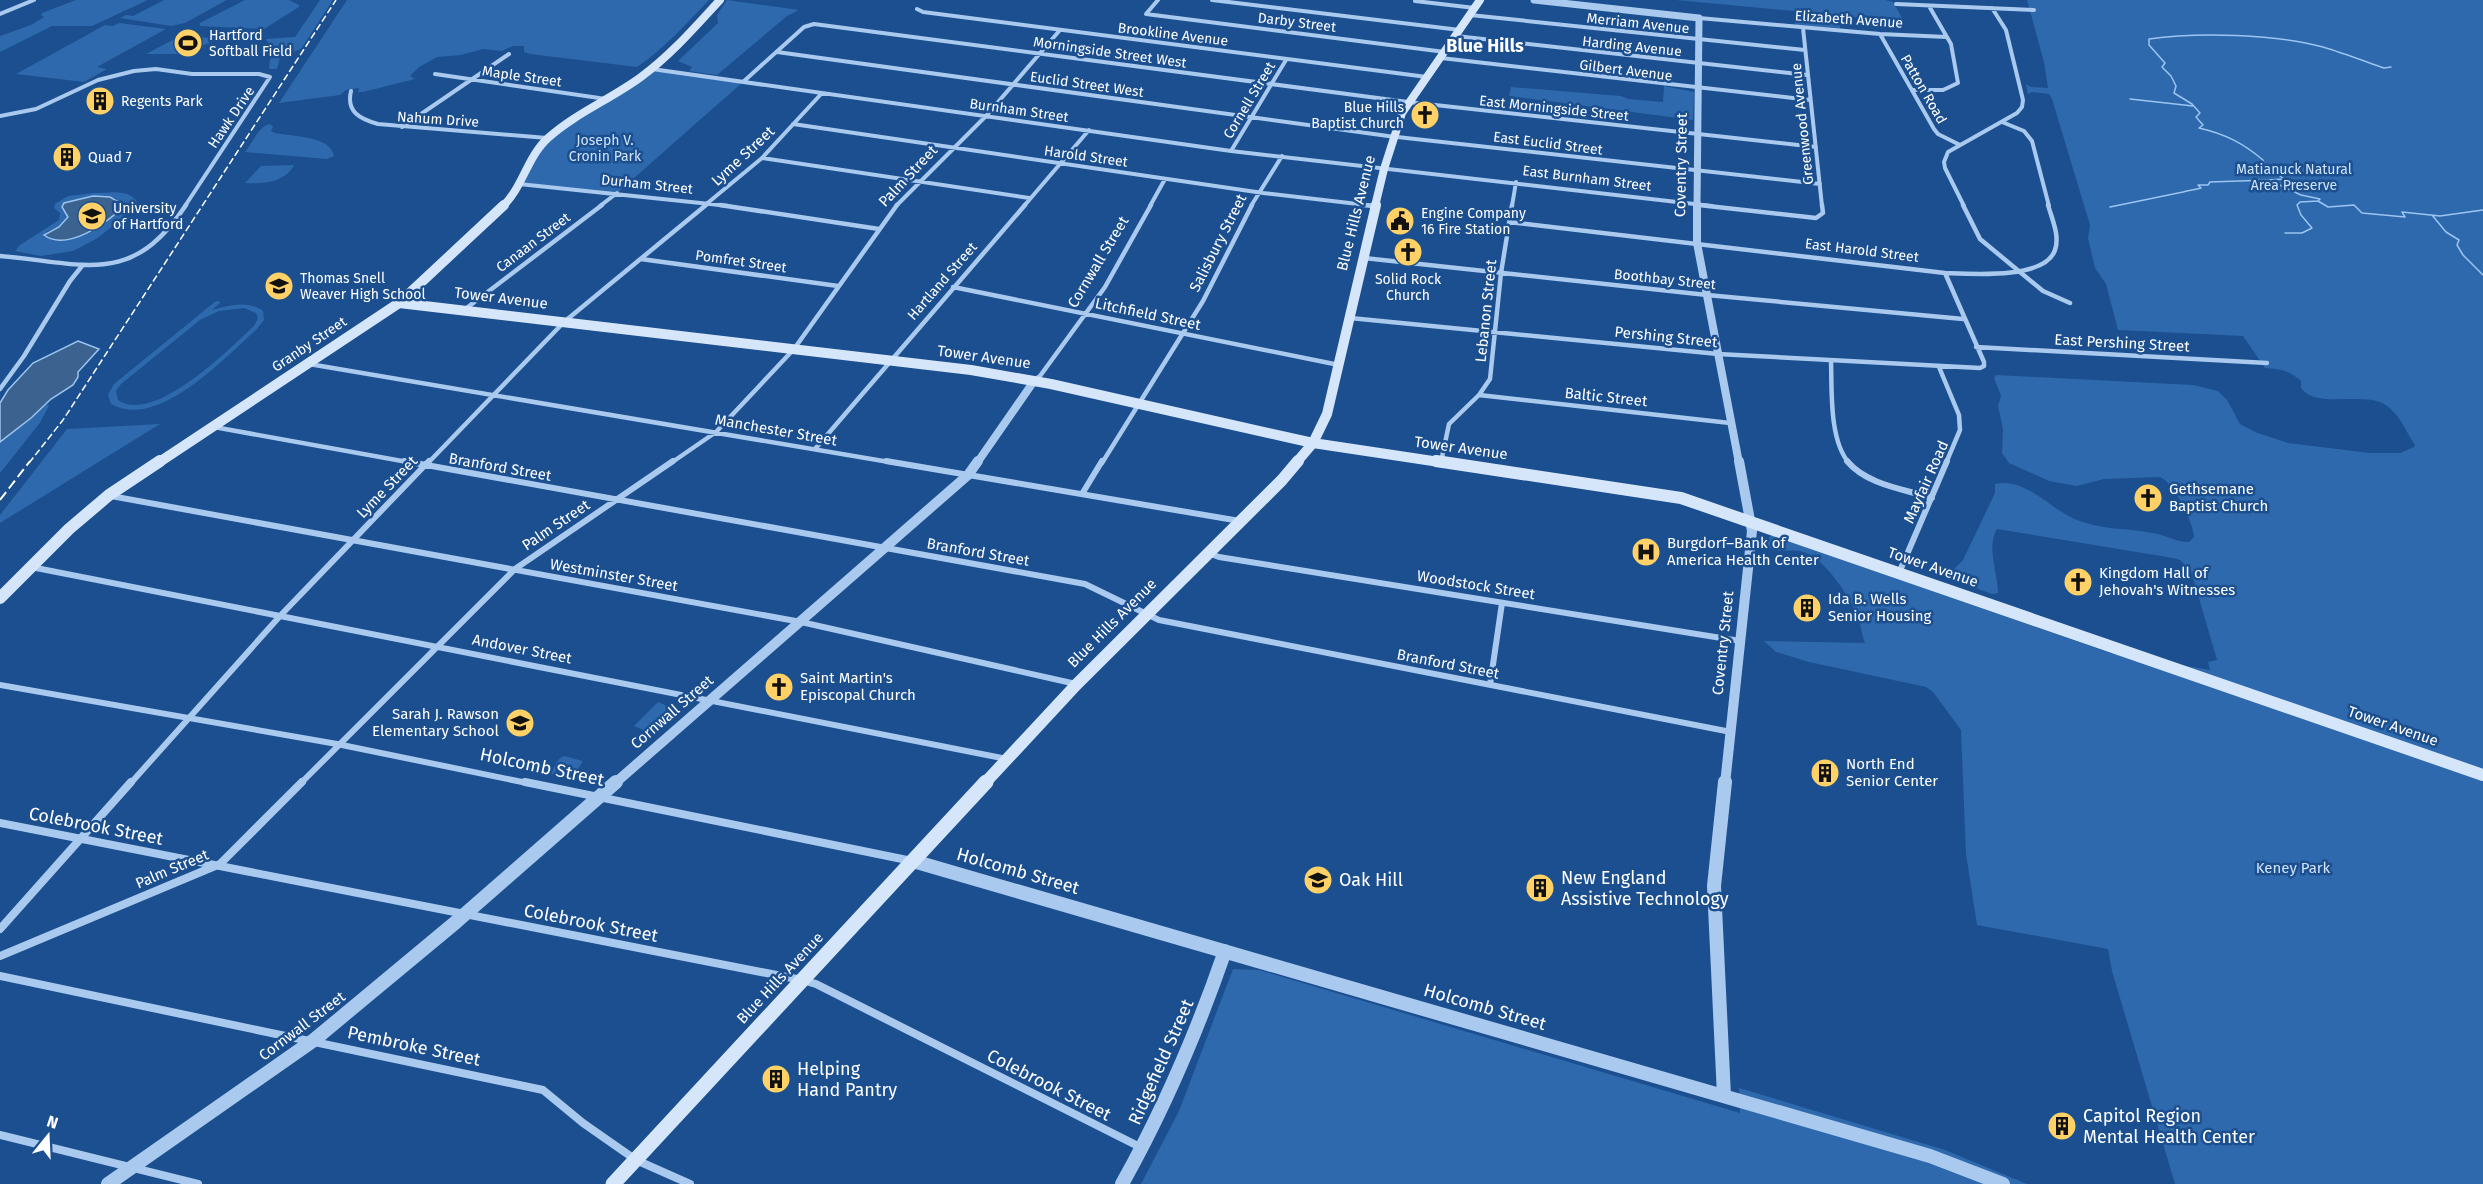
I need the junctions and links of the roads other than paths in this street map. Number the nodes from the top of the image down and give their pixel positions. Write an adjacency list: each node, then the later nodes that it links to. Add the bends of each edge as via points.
1 (34, 0): 14 (street)
2 (720, 0): 29 (main road, Granby Street)
3 (1158, 0): 26 (street, Darby Street, via 1146,14)
4 (1212, 0): 18 (street, Harding Avenue)
5 (1480, 0): 13 (main road, Blue Hills Avenue)
6 (1534, 0): 15 (street, Elizabeth Avenue)
7 (1415, 1): 13 (street, Merriam Avenue)
8 (1896, 4): 9 (street)
9 (1929, 6): 10 (street); 20 (street)
10 (1992, 8): 12 (street); 47 (street, via 2006,30 2023,100 2018,113)
11 (917, 9): 17 (street, Brookline Avenue)
12 (2034, 10)
13 (1472, 12): 18 (main road, Blue Hills Avenue); 21 (street, Merriam Avenue)
14 (0, 14)
15 (1699, 18): 16 (street, Elizabeth Avenue); 21 (street, Coventry Street)
16 (1803, 28): 19 (street, Elizabeth Avenue); 22 (street, Greenwood Avenue)
17 (1060, 30): 25 (street, Palm Street); 27 (street, Brookline Avenue)
18 (1458, 33): 26 (main road, Blue Hills Avenue); 28 (street, Harding Avenue)
19 (1880, 34): 20 (street, Elizabeth Avenue); 38 (street, Patton Road)
20 (1947, 37): 38 (street, via 1958,83 1947,90)
21 (1699, 40): 22 (street, Merriam Avenue); 28 (street, Coventry Street)
22 (1805, 50): 31 (street, Greenwood Avenue)
23 (777, 52): 25 (street, Morningside Street West, via 808,24); 34 (street); 35 (street, Euclid Street West)
24 (509, 54): 33 (street)
25 (1041, 54): 35 (street, Palm Street); 36 (street, Morningside Street West)
26 (1443, 55): 32 (main road, Blue Hills Avenue); 37 (street, Gilbert Avenue)
27 (1286, 60): 32 (street, Brookline Avenue); 36 (street, Cornell Street)
28 (1699, 64): 31 (street, Harding Avenue); 37 (street, Coventry Street)
29 (652, 69): 34 (street, Burnham Street); 41 (main road, Granby Street)
30 (435, 74): 33 (street, Maple Street)
31 (1807, 75): 42 (street, Greenwood Avenue)
32 (1427, 77): 43 (main road, Blue Hills Avenue)
33 (471, 79): 41 (street, Maple Street); 49 (street)
34 (743, 82): 40 (street, Burnham Street)
35 (1014, 84): 45 (street, Palm Street); 46 (street, Euclid Street West)
36 (1272, 84): 43 (street, Morningside Street West); 46 (street, Cornell Street)
37 (1698, 89): 42 (street, Gilbert Avenue); 51 (street, Coventry Street)
38 (1912, 90): 54 (street, Patton Road, via 1938,135)
39 (351, 91): 49 (street, Nahum Drive, via 348,105 358,116)
40 (822, 93): 45 (street, Burnham Street); 48 (street, Lyme Street)
41 (606, 99): 53 (main road, Granby Street)
42 (1810, 100): 55 (street, Greenwood Avenue)
43 (1408, 102): 51 (street, East Morningside Street); 52 (main road, Blue Hills Avenue)
44 (0, 116): 81 (street, Hawk Drive, via 36,109 98,80 134,71 270,77 165,233 130,260 105,267)
45 (986, 116): 50 (street, Burnham Street); 56 (street, Palm Street)
46 (1252, 117): 52 (street, Euclid Street West); 57 (street, Cornell Street)
47 (2002, 122): 54 (street); 82 (street, East Harold Street, via 2024,131 2032,141 2057,239 2052,258)
48 (793, 124): 56 (street, Harold Street); 59 (street, Lyme Street)
49 (401, 127): 53 (street, Nahum Drive)
50 (1089, 130): 57 (street, Burnham Street); 60 (street, Hartland Street)
51 (1698, 134): 55 (street, East Morningside Street); 62 (street, Coventry Street)
52 (1395, 136): 61 (main road, Blue Hills Avenue); 62 (street, East Euclid Street)
53 (547, 138): 66 (main road, Granby Street, via 529,159)
54 (1960, 145): 82 (street, via 1945,157 1945,168 1980,239)
55 (1816, 147): 67 (street, Greenwood Avenue)
56 (954, 148): 60 (street, Harold Street); 64 (street, Palm Street)
57 (1231, 151): 58 (street, Burnham Street)
58 (1282, 156): 61 (street, Burnham Street); 68 (street, Salisbury Street)
59 (762, 158): 64 (street); 71 (street, Lyme Street)
60 (1060, 163): 63 (street, Harold Street); 70 (street, Hartland Street)
61 (1385, 167): 65 (street, East Burnham Street); 73 (main road, Blue Hills Avenue)
62 (1698, 171): 67 (street, East Euclid Street); 72 (street, Coventry Street)
63 (1165, 179): 68 (street, Harold Street); 91 (street, Cornwall Street)
64 (920, 182): 70 (street); 76 (street, Palm Street)
65 (1516, 182): 72 (street, East Burnham Street); 75 (street, Lebanon Street)
66 (519, 184): 69 (street, Durham Street); 88 (main road, Granby Street, via 506,203)
67 (1820, 184): 74 (street, Greenwood Avenue)
68 (1258, 192): 73 (street, Harold Street); 96 (street, Salisbury Street)
69 (616, 193): 71 (street, Durham Street); 90 (street, Canaan Street)
70 (1029, 198): 86 (street, Hartland Street)
71 (709, 203): 76 (street, Durham Street); 80 (street, Lyme Street)
72 (1698, 204): 74 (street, East Burnham Street); 77 (street, Coventry Street)
73 (1375, 207): 79 (main road, Blue Hills Avenue)
74 (1821, 217)
75 (1509, 222): 77 (street, East Harold Street); 83 (street, Lebanon Street)
76 (879, 229): 85 (street, Palm Street)
77 (1697, 243): 84 (street, East Harold Street); 87 (street, Coventry Street)
78 (0, 256): 81 (street)
79 (1364, 258): 83 (street, Boothbay Street); 92 (main road, Blue Hills Avenue)
80 (641, 259): 85 (street, Pomfret Street); 94 (street, Lyme Street)
81 (82, 267): 107 (street)
82 (2017, 270): 84 (street, East Harold Street); 89 (street, via 2043,291)
83 (1501, 273): 87 (street, Boothbay Street); 95 (street, Lebanon Street)
84 (1945, 273): 93 (street)
85 (838, 286): 98 (street, Palm Street)
86 (953, 287): 91 (street, Litchfield Street); 100 (street, Hartland Street)
87 (1707, 295): 93 (street, Boothbay Street); 99 (street, Coventry Street)
88 (399, 303): 90 (main road, Tower Avenue); 102 (main road, Granby Street)
89 (2070, 303)
90 (464, 310): 94 (main road, Tower Avenue)
91 (1086, 314): 96 (street, Litchfield Street); 106 (street, Cornwall Street)
92 (1350, 318): 95 (street, Pershing Street); 104 (main road, Blue Hills Avenue)
93 (1963, 319): 97 (street)
94 (564, 322): 98 (main road, Tower Avenue); 108 (street, Lyme Street)
95 (1496, 332): 99 (street, Pershing Street); 109 (street, Lebanon Street, via 1490,379)
96 (1183, 333): 104 (street, Litchfield Street); 110 (street, Salisbury Street)
97 (1976, 347): 103 (street, East Pershing Street); 105 (street, Pershing Street, via 1984,362 1980,368)
98 (794, 349): 100 (main road, Tower Avenue); 113 (street, Palm Street)
99 (1718, 354): 101 (street, Pershing Street); 111 (street, Coventry Street)
100 (890, 361): 106 (main road, Tower Avenue); 115 (street, Hartland Street)
101 (1831, 361): 105 (street, Pershing Street); 121 (street, via 1838,443 1845,460 1869,477)
102 (309, 363): 108 (street, Manchester Street); 112 (main road, Granby Street)
103 (2267, 363)
104 (1339, 365): 114 (main road, Blue Hills Avenue, via 1327,414)
105 (1939, 367): 121 (street, Mayfair Road, via 1961,423)
106 (1034, 381): 110 (main road, Tower Avenue); 118 (street, Cornwall Street)
107 (0, 389)
108 (493, 395): 113 (street, Manchester Street); 117 (street, Lyme Street)
109 (1479, 395): 111 (street, Baltic Street); 116 (street, Lebanon Street, via 1449,424)
110 (1138, 403): 114 (main road, Tower Avenue); 119 (street, Salisbury Street)
111 (1730, 423): 123 (street, Coventry Street)
112 (212, 426): 117 (street, Branford Street); 120 (main road, Granby Street)
113 (716, 432): 115 (street, Manchester Street); 122 (street, Palm Street)
114 (1313, 443): 116 (main road, Tower Avenue); 124 (main road, Blue Hills Avenue)
115 (815, 449): 118 (street, Manchester Street)
116 (1441, 462): 123 (main road, Tower Avenue, via 1661,494)
117 (424, 466): 122 (street, Branford Street); 125 (street, Lyme Street)
118 (968, 475): 119 (street, Manchester Street); 126 (street, Cornwall Street)
119 (1082, 494): 124 (street, Manchester Street)
120 (109, 495): 125 (street, Westminster Street); 128 (main road, Granby Street)
121 (1932, 498): 130 (street, Mayfair Road)
122 (617, 500): 126 (street, Branford Street); 129 (street, Palm Street)
123 (1750, 520): 130 (main road, Tower Avenue); 136 (street, Coventry Street, via 1752,537)
124 (1240, 521): 127 (main road, Blue Hills Avenue)
125 (353, 540): 129 (street, Westminster Street); 134 (street, Lyme Street)
126 (885, 548): 133 (street, Branford Street, via 1085,584); 135 (street, Cornwall Street)
127 (1208, 553): 132 (street, Woodstock Street); 133 (main road, Blue Hills Avenue)
128 (31, 567): 131 (main road, Granby Street); 134 (street, Andover Street)
129 (515, 569): 135 (street, Westminster Street); 137 (street, Palm Street)
130 (1899, 573): 146 (main road, Tower Avenue)
131 (0, 598)
132 (1502, 603): 136 (street, Woodstock Street); 139 (street)
133 (1146, 614): 138 (main road, Blue Hills Avenue); 139 (street, Branford Street, via 1159,620)
134 (280, 616): 137 (street, Andover Street); 142 (street, Lyme Street)
135 (801, 622): 138 (street, Westminster Street); 141 (street, Cornwall Street)
136 (1740, 641): 143 (street, Coventry Street)
137 (435, 646): 141 (street, Andover Street); 144 (street, Palm Street)
138 (1076, 685): 145 (main road, Blue Hills Avenue)
139 (1490, 685): 143 (street, Branford Street)
140 (0, 686): 142 (street, Holcomb Street)
141 (711, 700): 145 (street, Andover Street); 147 (street, Cornwall Street)
142 (189, 718): 144 (street, Holcomb Street); 149 (street, Lyme Street)
143 (1731, 732): 159 (street, Coventry Street, via 1713,891)
144 (338, 744): 147 (street, Holcomb Street); 151 (street, Palm Street)
145 (1007, 760): 150 (main road, Blue Hills Avenue)
146 (2483, 775)
147 (598, 798): 150 (street, Holcomb Street); 152 (street, Cornwall Street)
148 (0, 823): 149 (street, Colebrook Street)
149 (81, 839): 151 (street, Colebrook Street); 153 (street, Lyme Street)
150 (913, 861): 154 (street, Holcomb Street); 157 (main road, Blue Hills Avenue)
151 (220, 864): 152 (street, Colebrook Street); 155 (street, Palm Street)
152 (466, 914): 157 (street, Colebrook Street); 158 (street, Cornwall Street)
153 (0, 929)
154 (1225, 951): 159 (street, Holcomb Street); 161 (street, Ridgefield Street, via 1190,1050)
155 (0, 956)
156 (0, 976): 158 (street, Pembroke Street)
157 (802, 980): 161 (street, Colebrook Street); 162 (main road, Blue Hills Avenue)
158 (314, 1040): 162 (street, Pembroke Street, via 543,1090); 163 (street, Cornwall Street)
159 (1724, 1096): 169 (street, Holcomb Street, via 1930,1156)
160 (0, 1135): 163 (street)
161 (1143, 1149): 168 (street, Ridgefield Street)
162 (636, 1160): 166 (main road, Blue Hills Avenue); 167 (street, Pembroke Street)
163 (131, 1169): 164 (street, Cornwall Street); 165 (street)
164 (108, 1184)
165 (198, 1184)
166 (613, 1184)
167 (690, 1184)
168 (1122, 1184)
169 (2003, 1184)

